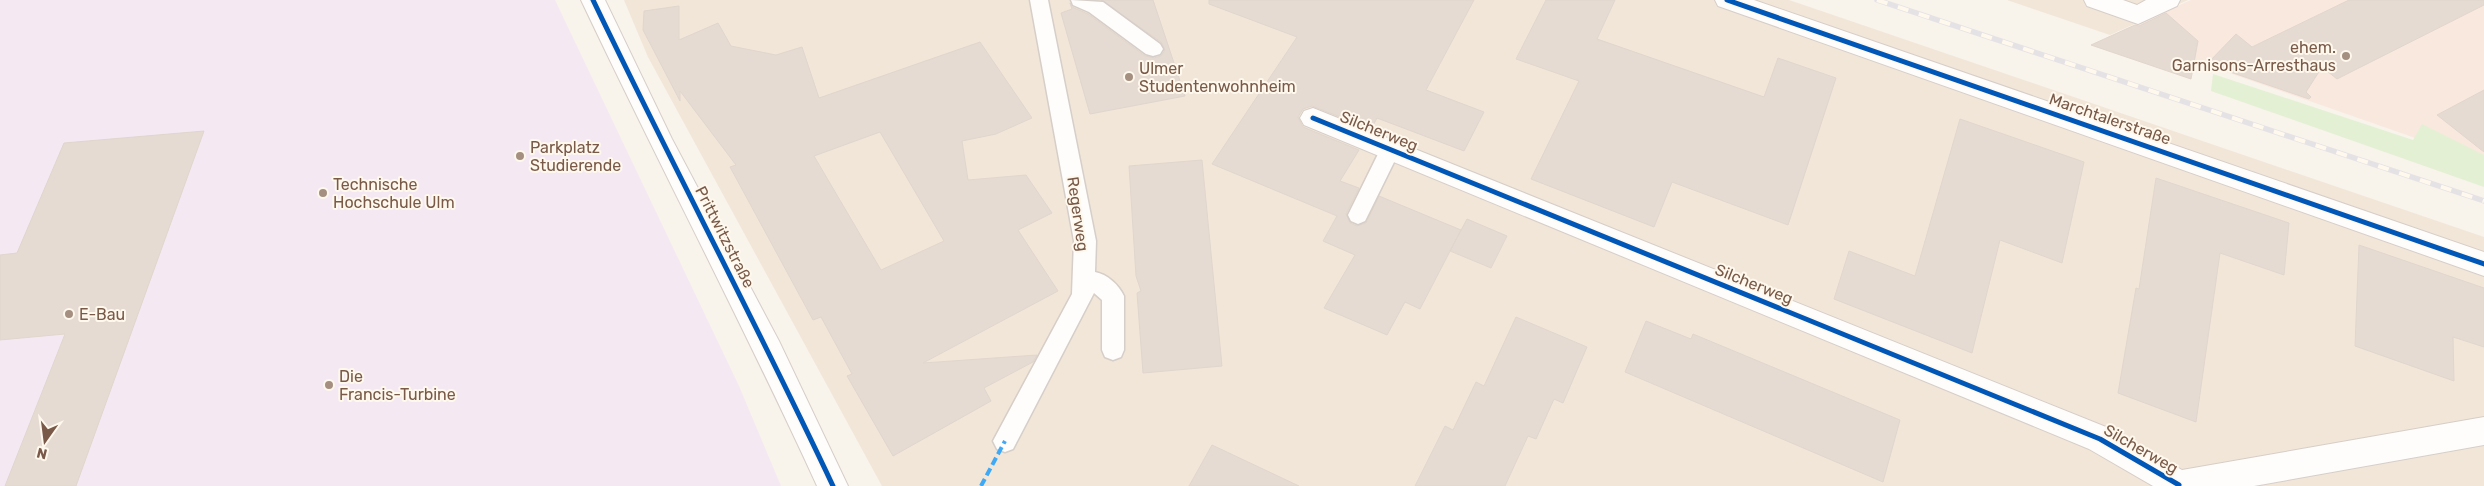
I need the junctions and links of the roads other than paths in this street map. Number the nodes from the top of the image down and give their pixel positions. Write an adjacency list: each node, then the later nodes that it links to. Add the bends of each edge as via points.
1 (593, 0): 16 (street, Prittwitzstraße, via 660,140 769,350)
2 (1039, 0): 12 (lane, Regerweg, via 1085,241)
3 (1080, 0): 7 (lane, via 1096,7)
4 (1727, 0): 11 (street, Marchtalerstraße)
5 (2096, 0): 6 (street, via 2138,15)
6 (2168, 0)
7 (1153, 49)
8 (1313, 118): 9 (street, Silcherweg)
9 (1390, 150): 10 (lane); 17 (street, Silcherweg, via 2100,439)
10 (1358, 215)
11 (2484, 264)
12 (1084, 282): 13 (lane, via 1096,281 1113,296); 15 (lane, Regerweg, via 1083,295)
13 (1113, 350)
14 (2484, 431): 17 (street, Silcherweg)
15 (1005, 442)
16 (833, 486)
17 (2177, 486)

